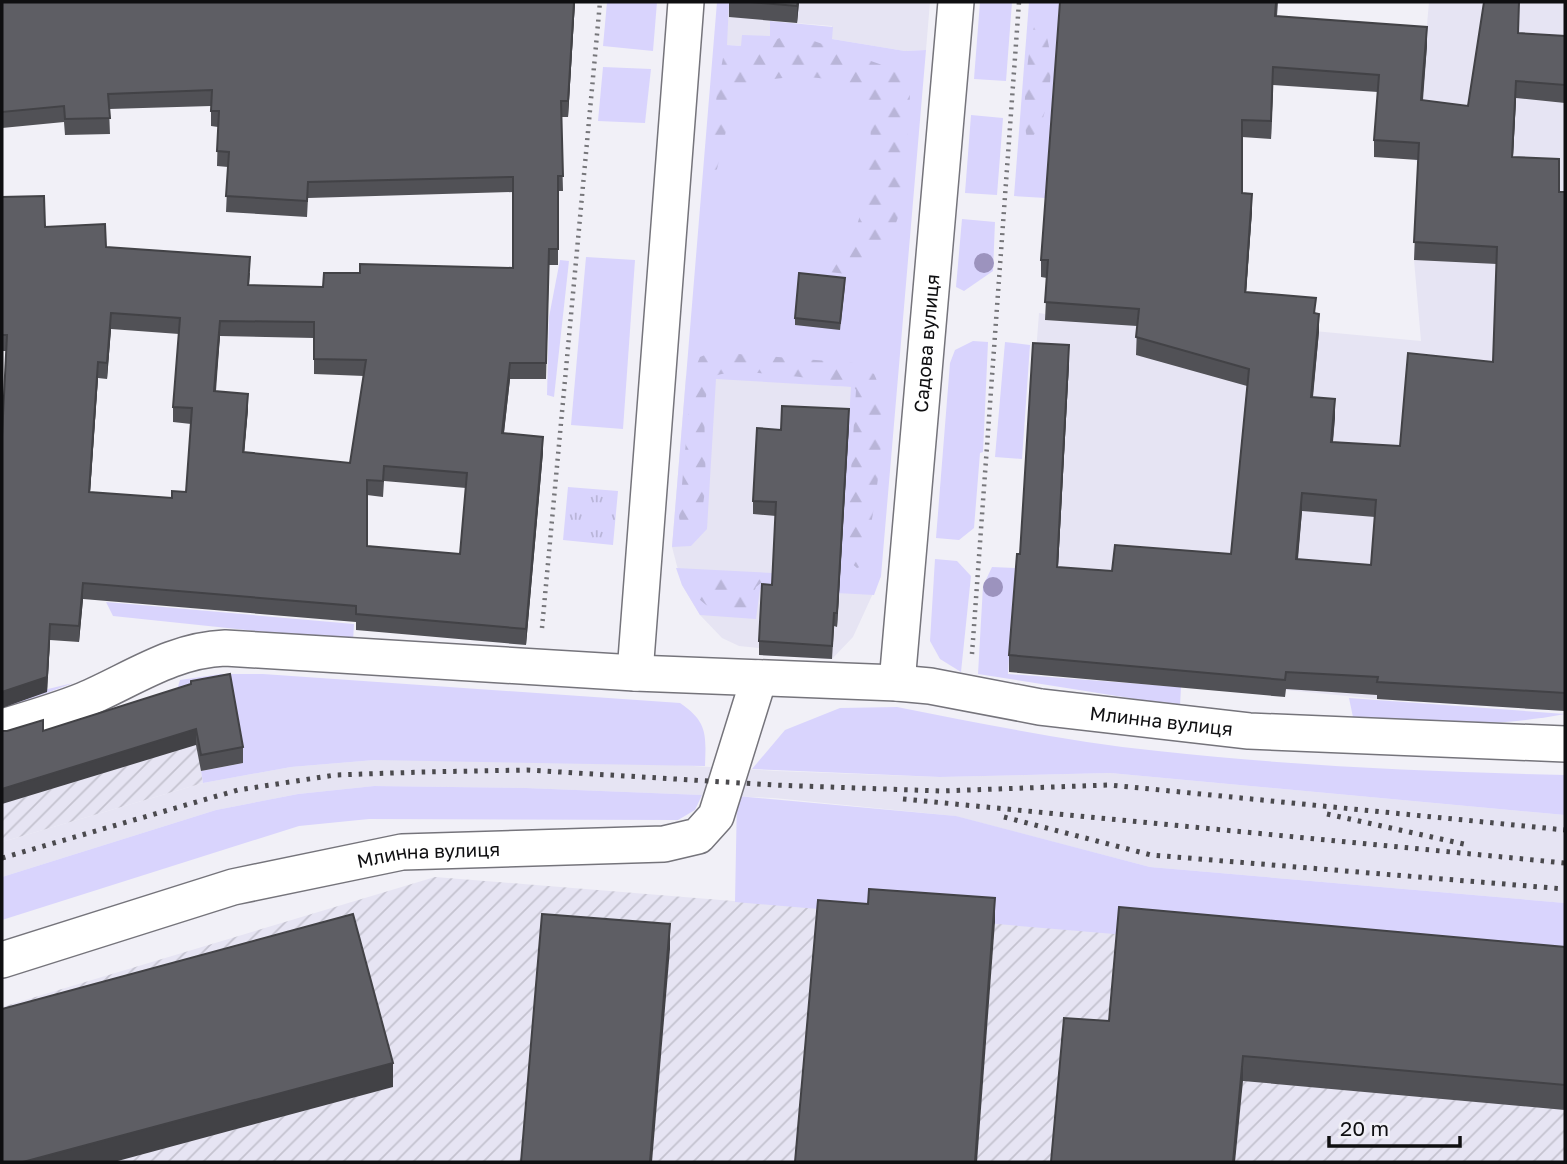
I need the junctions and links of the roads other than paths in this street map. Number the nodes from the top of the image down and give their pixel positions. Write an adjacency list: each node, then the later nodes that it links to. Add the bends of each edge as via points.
1 (686, 2): 3 (street)
2 (956, 2): 5 (street, Садова вулиця)
3 (635, 673): 4 (street, Млинна вулиця); 6 (street, Млинна вулиця, via 200,649 76,703)
4 (759, 678): 5 (street, Млинна вулиця); 8 (street, Млинна вулиця, via 716,816 698,836 664,844 402,852 233,887)
5 (897, 683): 7 (street, Млинна вулиця, via 1040,707 1249,732)
6 (2, 727)
7 (1565, 744)
8 (2, 960)

